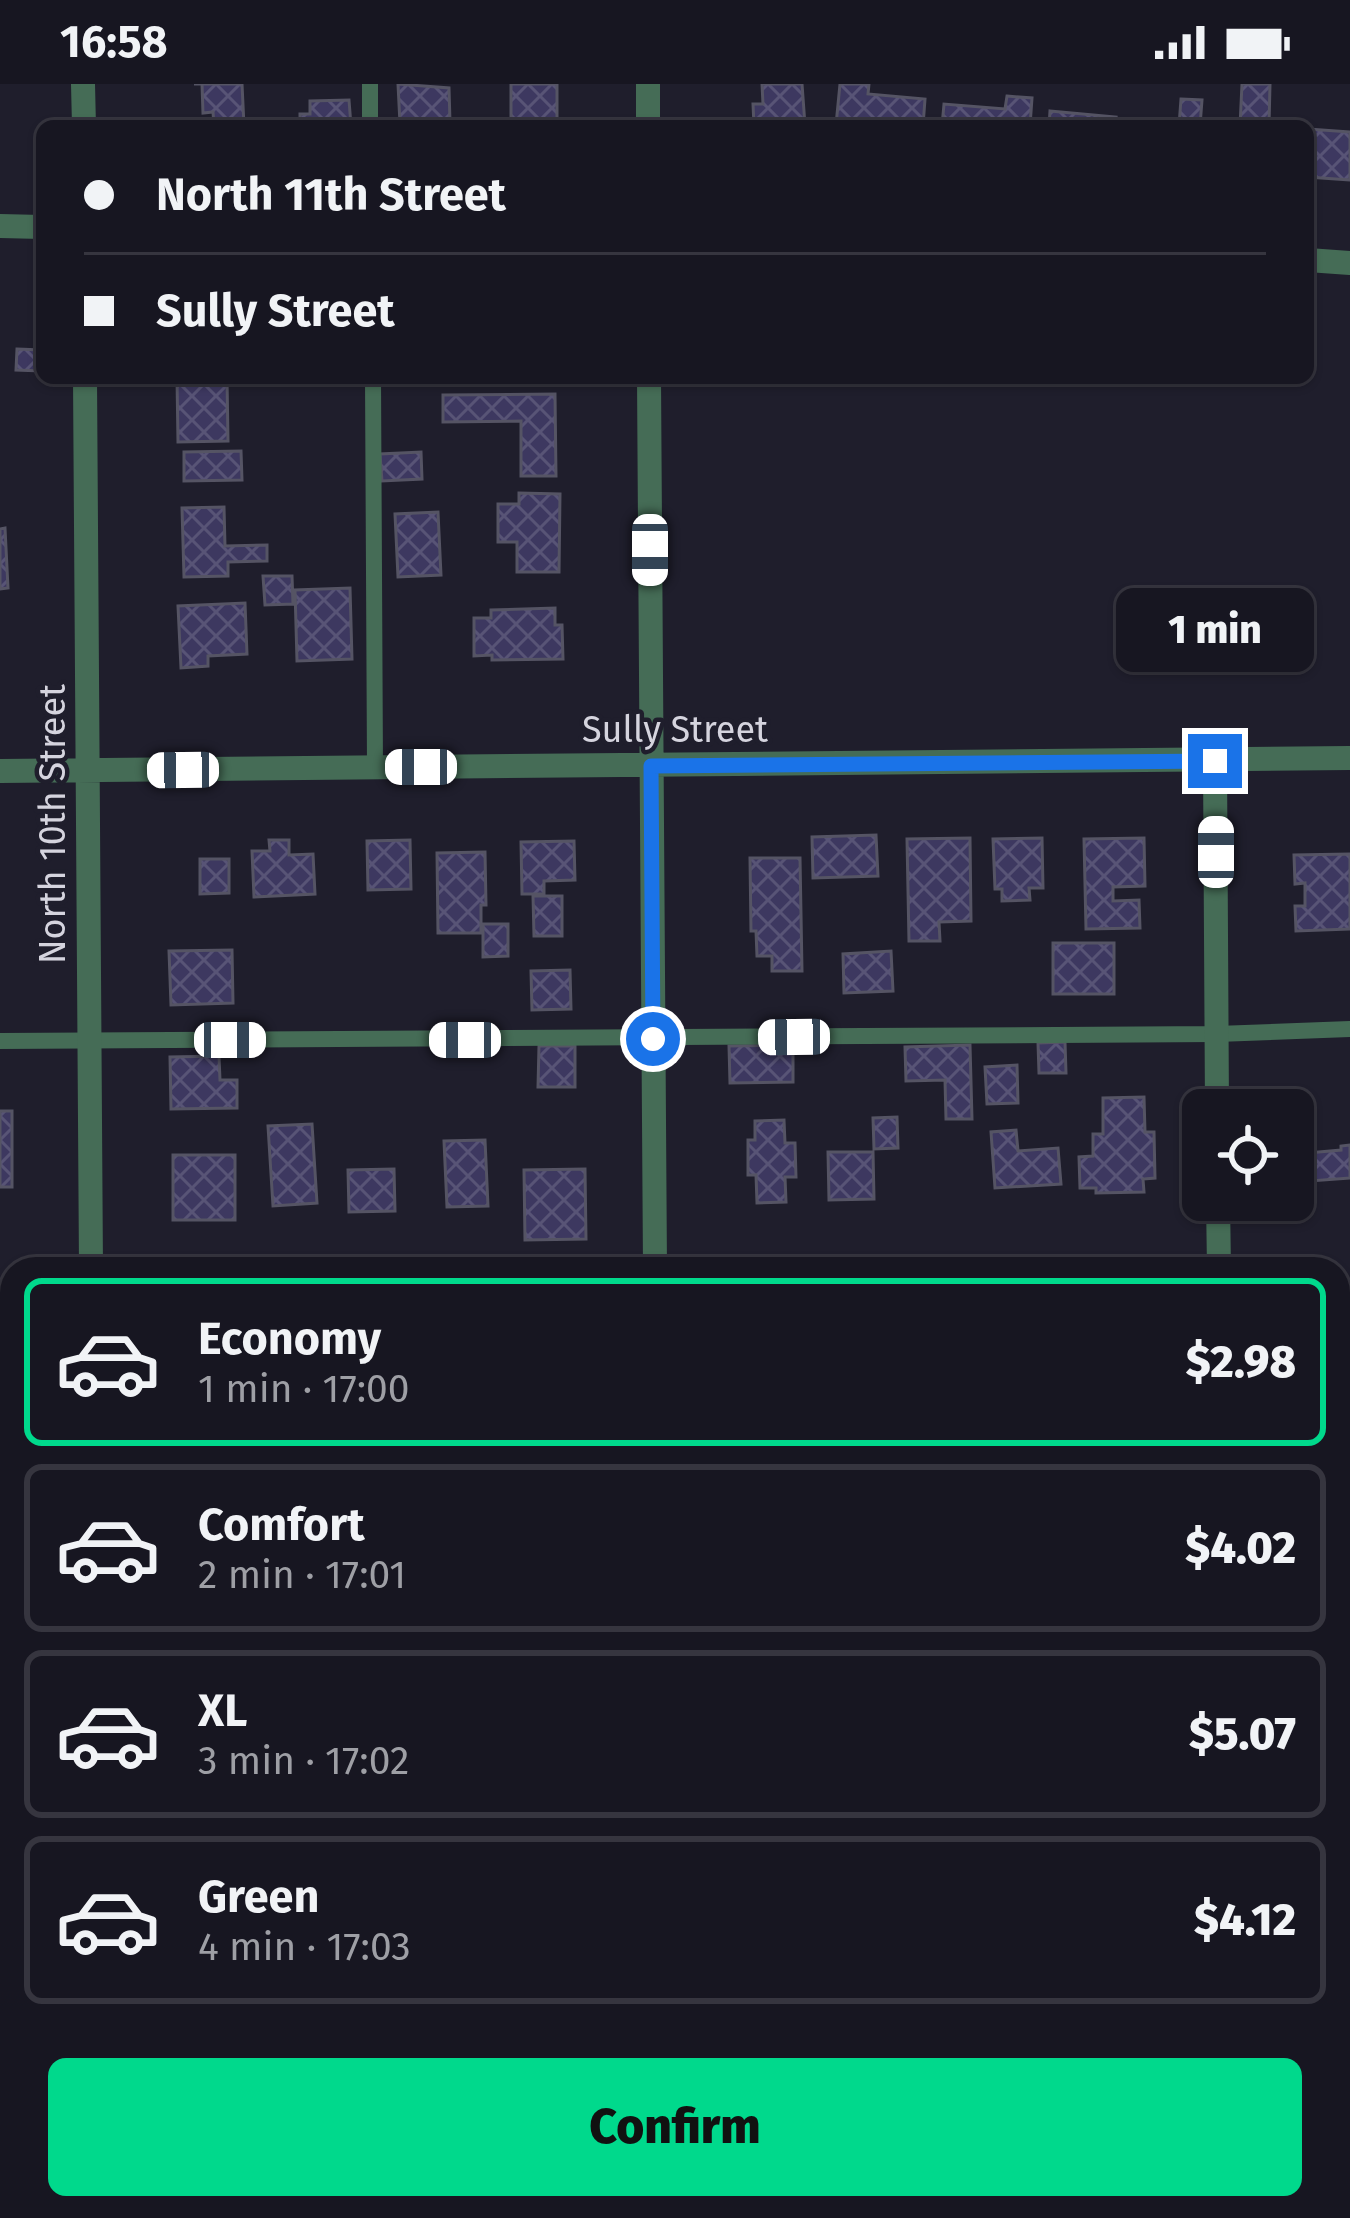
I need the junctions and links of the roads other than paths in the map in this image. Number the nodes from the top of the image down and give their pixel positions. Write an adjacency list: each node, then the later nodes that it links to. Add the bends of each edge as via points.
1 (83, 84): 4 (street)
2 (370, 84): 5 (lane)
3 (648, 84): 6 (street)
4 (83, 120)
5 (370, 120)
6 (648, 120)
7 (0, 226): 8 (street)
8 (36, 226)
9 (1314, 260): 10 (street)
10 (1350, 263)
11 (85, 384): 18 (street, North 10th Street)
12 (373, 384): 17 (lane)
13 (649, 384): 16 (street)
14 (1350, 758): 15 (street, Sully Street)
15 (1215, 761): 16 (street, Sully Street); 21 (street)
16 (651, 766): 17 (street, Sully Street); 22 (street)
17 (375, 768): 18 (street, Sully Street)
18 (88, 770): 19 (street, Sully Street); 24 (street, North 10th Street)
19 (0, 771)
20 (1350, 1029): 21 (lane)
21 (1217, 1034): 22 (lane); 25 (street)
22 (653, 1039): 24 (lane); 28 (street)
23 (0, 1041): 24 (lane)
24 (89, 1041): 27 (street, North 10th Street)
25 (1217, 1089)
26 (1218, 1221): 29 (street)
27 (91, 1257)
28 (655, 1257)
29 (1219, 1257)

